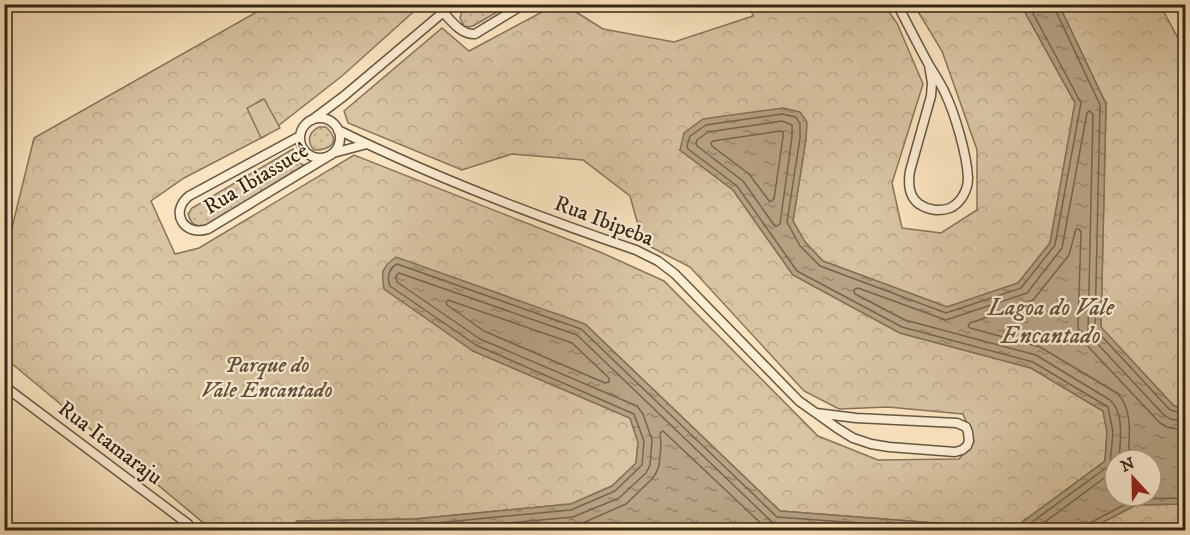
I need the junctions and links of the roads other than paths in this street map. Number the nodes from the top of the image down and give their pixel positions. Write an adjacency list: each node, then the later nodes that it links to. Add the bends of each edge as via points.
1 (453, 4): 4 (street, Rua Ibiassucê)
2 (524, 4): 4 (street, via 471,35)
3 (897, 4): 5 (street)
4 (444, 14): 6 (street, Rua Ibiassucê)
5 (929, 65): 5 (street, via 953,114 968,179 960,201 943,210 915,201 908,182 931,96)
6 (344, 96): 7 (street, Rua Ibiassucê); 8 (street, Rua Ibiassucê)
7 (312, 120): 8 (street); 10 (street)
8 (330, 121): 9 (street)
9 (338, 129): 11 (street, Rua Ibipeba); 12 (street, via 338,148)
10 (300, 136): 12 (street, via 305,152 315,158); 12 (street, Rua Ibiassucê, via 189,196 181,204 182,222 196,231 208,229)
11 (367, 144): 12 (street); 14 (street, Rua Ibipeba, via 658,261 799,401)
12 (330, 155)
13 (4, 386): 15 (street, Rua Itamaraju, via 188,524)
14 (816, 413): 14 (street, Rua Ibipeba, via 837,429 871,444 955,452 969,441 966,427 957,423)
15 (192, 531)

